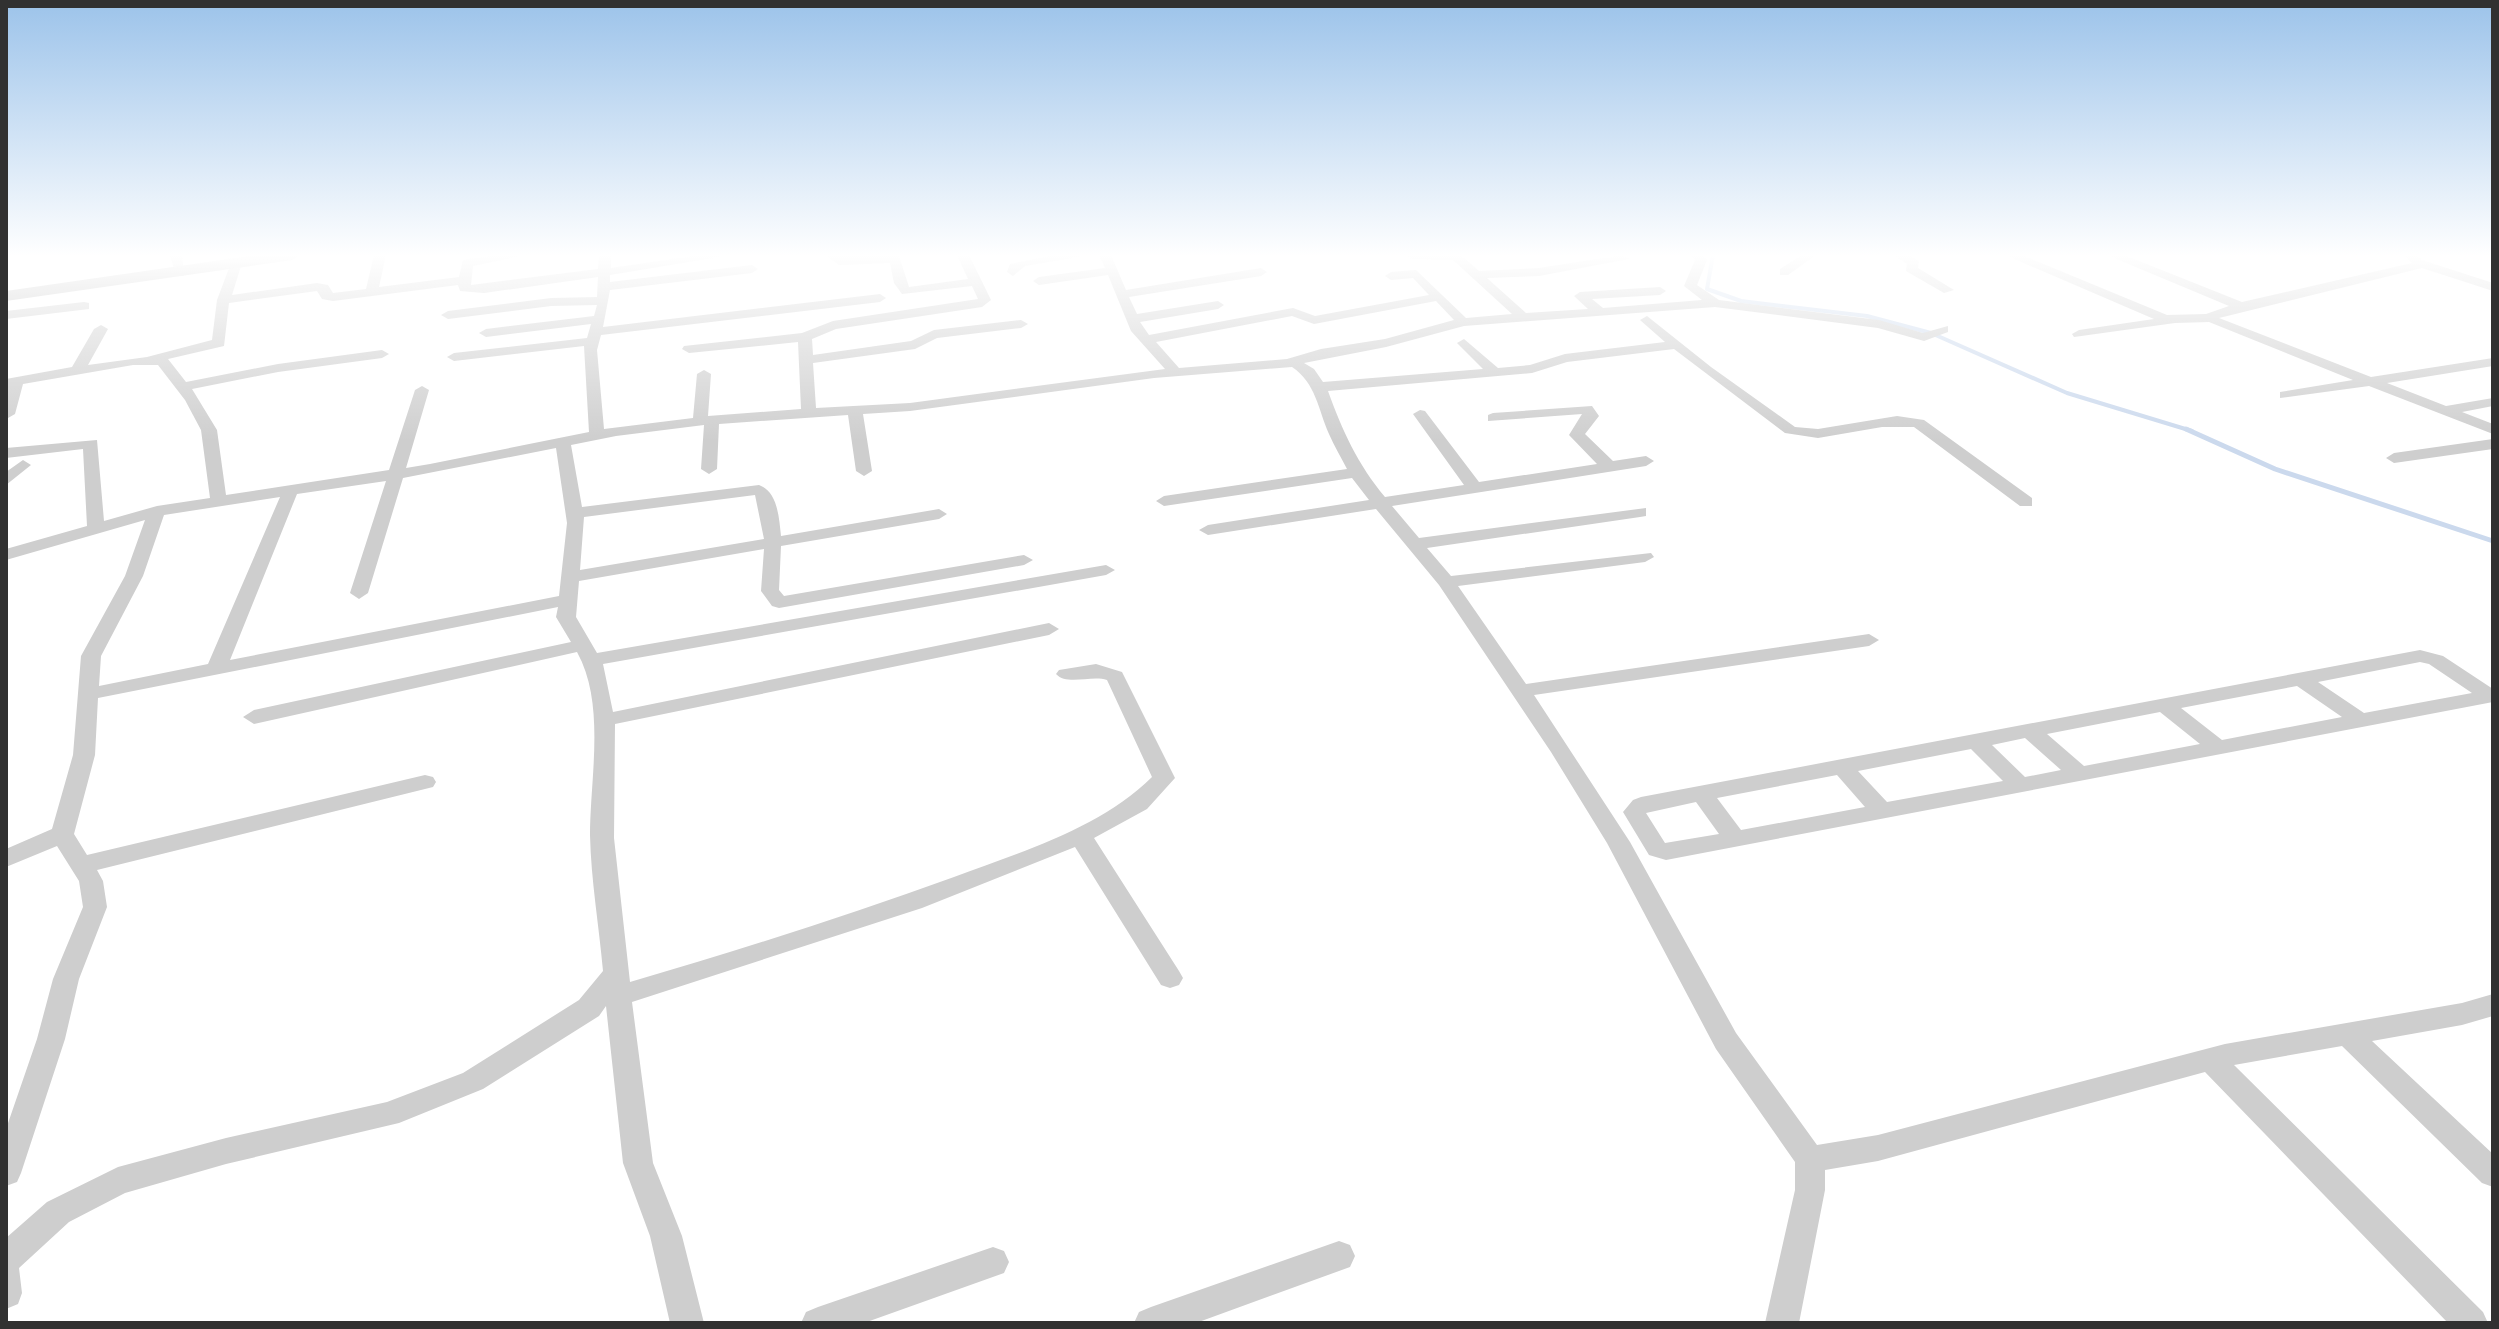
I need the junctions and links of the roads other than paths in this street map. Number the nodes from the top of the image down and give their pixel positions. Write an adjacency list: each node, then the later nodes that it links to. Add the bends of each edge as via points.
1 (221, 317): 32 (street, via 219,343)
2 (599, 317): 22 (street)
3 (716, 317): 22 (street)
4 (887, 317): 25 (street, via 833,325)
5 (1144, 317): 15 (street)
6 (1260, 317): 26 (street)
7 (1306, 317): 8 (street)
8 (1330, 317)
9 (1458, 317): 18 (street)
10 (1537, 317): 13 (street)
11 (1824, 317): 21 (street, via 1926,336)
12 (2162, 317): 17 (street)
13 (1524, 318): 18 (street)
14 (2210, 318): 17 (street); 40 (street)
15 (1132, 319): 26 (street)
16 (1647, 320): 28 (street)
17 (2172, 321): 24 (street)
18 (1463, 322): 34 (street)
19 (1021, 324): 33 (street, via 934,334 915,345)
20 (101, 329): 36 (street)
21 (1942, 330)
22 (596, 331): 23 (street); 31 (street); 55 (street, via 591,372)
23 (486, 333)
24 (2079, 334)
25 (805, 337): 29 (street); 33 (street)
26 (1145, 340): 37 (street)
27 (1464, 343): 38 (street)
28 (1677, 345): 38 (street); 73 (street, via 1790,430 1917,423)
29 (689, 349)
30 (382, 354): 42 (street)
31 (454, 357)
32 (150, 359): 36 (street); 42 (street, via 167,364)
33 (805, 360): 49 (street)
34 (1292, 362): 37 (street); 43 (street, via 1309,372)
35 (2493, 362): 40 (street)
36 (77, 371): 41 (street)
37 (1175, 372): 48 (street)
38 (1494, 372): 43 (street)
39 (704, 374): 53 (street)
40 (2371, 381): 45 (street); 47 (street)
41 (11, 382): 50 (street)
42 (182, 387): 70 (street, via 209,430)
43 (1319, 387): 65 (street)
44 (422, 390): 66 (street)
45 (2285, 395)
46 (2493, 402): 47 (street)
47 (2446, 410): 54 (street)
48 (855, 411): 49 (street); 64 (street)
49 (809, 412): 53 (street)
50 (8, 414)
51 (1420, 414): 68 (street)
52 (1493, 418): 62 (street, via 1587,409 1591,416 1577,435)
53 (706, 420): 55 (street); 63 (street)
54 (2493, 429)
55 (597, 434): 56 (street)
56 (563, 443): 66 (street); 76 (street)
57 (2493, 444): 59 (street)
58 (6, 453): 78 (street, via 91,443)
59 (2394, 458)
60 (1646, 461): 62 (street)
61 (23, 465): 67 (street)
62 (1609, 467): 68 (street)
63 (709, 469)
64 (864, 471)
65 (1356, 472): 71 (street); 72 (street)
66 (393, 475): 69 (street); 88 (street)
67 (6, 480)
68 (1474, 487): 72 (street)
69 (291, 489): 70 (street); 92 (street)
70 (218, 499): 74 (street)
71 (1164, 501)
72 (1379, 502): 79 (street); 81 (street)
73 (2026, 502)
74 (157, 511): 78 (street); 96 (street, via 134,576 96,641)
75 (1640, 512): 81 (street)
76 (575, 513): 80 (street, via 759,490 768,499); 87 (street)
77 (939, 514): 80 (street)
78 (96, 526): 82 (street)
79 (1208, 530)
80 (772, 543): 84 (street, via 770,591 779,602); 87 (street)
81 (1416, 544): 86 (street)
82 (6, 555)
83 (1645, 557): 86 (street)
84 (1024, 560)
85 (1106, 570): 91 (street)
86 (1446, 582): 95 (street)
87 (569, 589): 91 (street, via 566,617); 92 (street)
88 (359, 593)
89 (1049, 629): 99 (street)
90 (1869, 640): 95 (street)
91 (586, 652): 98 (street); 99 (street, via 598,678)
92 (216, 670): 96 (street)
93 (1066, 674): 113 (street, via 1096,670 1115,676 1164,778 1151,797)
94 (2301, 679): 97 (street); 100 (street); 100 (street, via 2420,656 2436,660 2491,695)
95 (1522, 691): 111 (street)
96 (88, 694): 112 (street, via 84,755)
97 (2165, 706): 101 (street); 103 (street)
98 (254, 717)
99 (604, 720): 118 (street, via 601,825)
100 (2361, 721): 103 (street)
101 (2031, 732): 102 (street); 105 (street)
102 (1976, 742): 104 (street); 107 (street)
103 (2219, 748): 105 (street)
104 (1842, 766): 108 (street); 109 (street)
105 (2080, 774): 107 (street)
106 (425, 782): 116 (street)
107 (2021, 785): 109 (street)
108 (1701, 793): 110 (street, via 1637,806 1634,812); 114 (street)
109 (1882, 812): 114 (street)
110 (1644, 829): 111 (street); 114 (street, via 1657,849 1666,852)
111 (1613, 833): 122 (street, via 1726,1041)
112 (62, 834): 115 (street); 116 (street)
113 (1080, 835): 117 (street); 118 (street, via 854,923)
114 (1736, 839)
115 (6, 859)
116 (79, 866): 123 (street, via 94,889 95,907 66,979)
117 (1170, 978)
118 (616, 986): 126 (street, via 473,1081 389,1114 118,1181 58,1212); 130 (street, via 638,1163 666,1236)
119 (2486, 1015): 120 (street)
120 (2347, 1034): 121 (street); 124 (street)
121 (2210, 1059): 122 (street, via 1878,1148); 134 (street)
122 (1810, 1159): 133 (street, via 1810,1190)
123 (6, 1173)
124 (2493, 1174)
125 (1339, 1256): 132 (street)
126 (6, 1259)
127 (993, 1262): 131 (street)
128 (6, 1276): 129 (street)
129 (6, 1293)
130 (687, 1323)
131 (818, 1323)
132 (1151, 1323)
133 (1782, 1323)
134 (2471, 1323)

